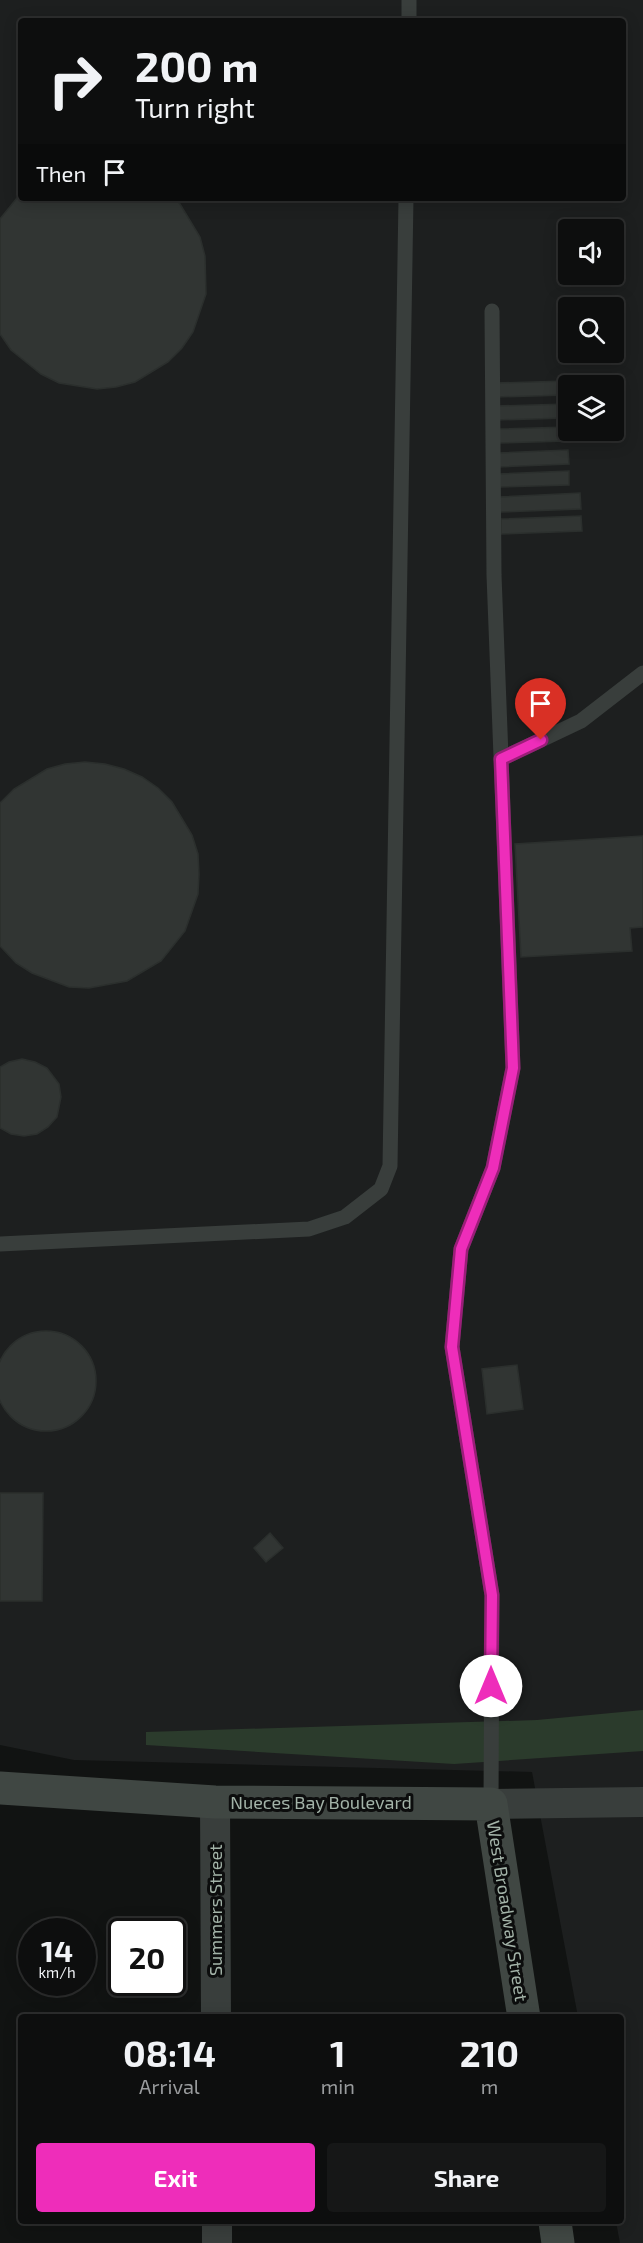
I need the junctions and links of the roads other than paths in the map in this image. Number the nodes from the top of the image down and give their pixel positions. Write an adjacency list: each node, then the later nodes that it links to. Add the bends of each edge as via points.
1 (409, 0): 2 (lane)
2 (409, 18)
3 (406, 201): 7 (lane, via 390,1166 381,1189 345,1217 309,1229)
4 (492, 311): 6 (lane, via 494,575)
5 (643, 673): 6 (lane, via 581,721)
6 (501, 759): 9 (lane, via 513,1068 493,1168 461,1249 452,1347 492,1595)
7 (0, 1244)
8 (0, 1788): 11 (street, Nueces Bay Boulevard)
9 (491, 1789): 10 (street, Nueces Bay Boulevard); 11 (street, Nueces Bay Boulevard); 13 (street, West Broadway Street)
10 (643, 1802)
11 (215, 1803): 12 (street, Summers Street)
12 (216, 2014)
13 (523, 2014)
14 (217, 2224): 16 (street)
15 (555, 2224): 17 (street)
16 (217, 2243)
17 (558, 2243)

